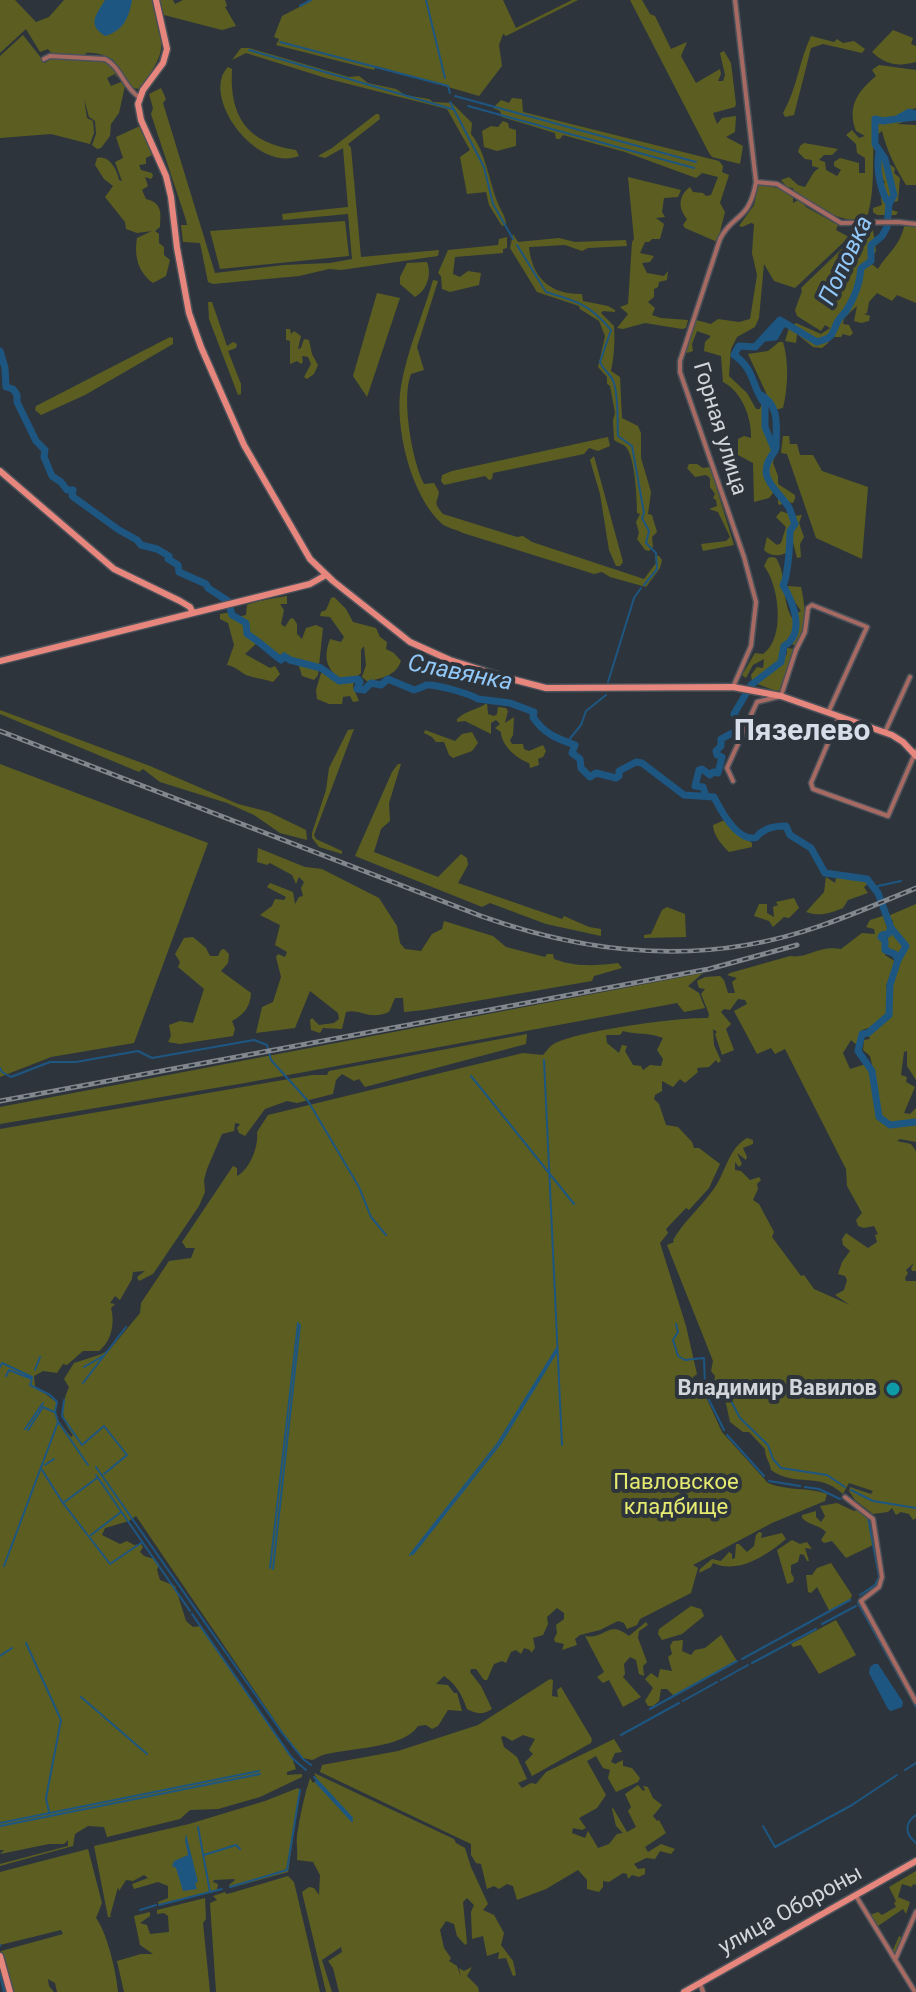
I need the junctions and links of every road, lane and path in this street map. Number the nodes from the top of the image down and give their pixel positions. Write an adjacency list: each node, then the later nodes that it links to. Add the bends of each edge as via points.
1 (156, 0): 4 (main road, via 167,49)
2 (735, 0): 5 (street)
3 (44, 59): 4 (street, via 105,59)
4 (139, 97): 8 (main road, via 141,120 166,176 182,281 201,347 271,496 300,545)
5 (756, 182): 6 (street, via 777,184 841,223); 12 (street, Горная улица, via 748,210 726,224 680,361 754,594 751,646)
6 (916, 224)
7 (0, 471): 9 (main road, via 114,569 180,601)
8 (326, 575): 9 (main road, via 310,584); 12 (main road, via 410,642 537,686)
9 (193, 613): 10 (main road)
10 (0, 661)
11 (910, 677): 16 (street)
12 (733, 687): 13 (main road)
13 (781, 696): 14 (main road); 14 (street, via 805,632 808,608 822,607 867,627); 18 (street, via 757,702 727,768)
14 (828, 713): 15 (main road)
15 (839, 716): 16 (main road); 17 (street, via 813,789 885,816)
16 (885, 732): 17 (main road)
17 (915, 753)
18 (733, 781)
19 (845, 1497): 20 (street, via 873,1519 882,1577 879,1587 861,1601)
20 (916, 1702)
21 (916, 1861): 22 (main road, улица Обороны)
22 (856, 1896): 25 (street); 26 (main road, улица Обороны)
23 (916, 1912): 25 (street)
24 (0, 1956): 27 (main road)
25 (895, 1960): 30 (street)
26 (700, 1983): 28 (main road, улица Обороны); 29 (street)
27 (10, 1992)
28 (684, 1992)
29 (703, 1992)
30 (915, 1992)

